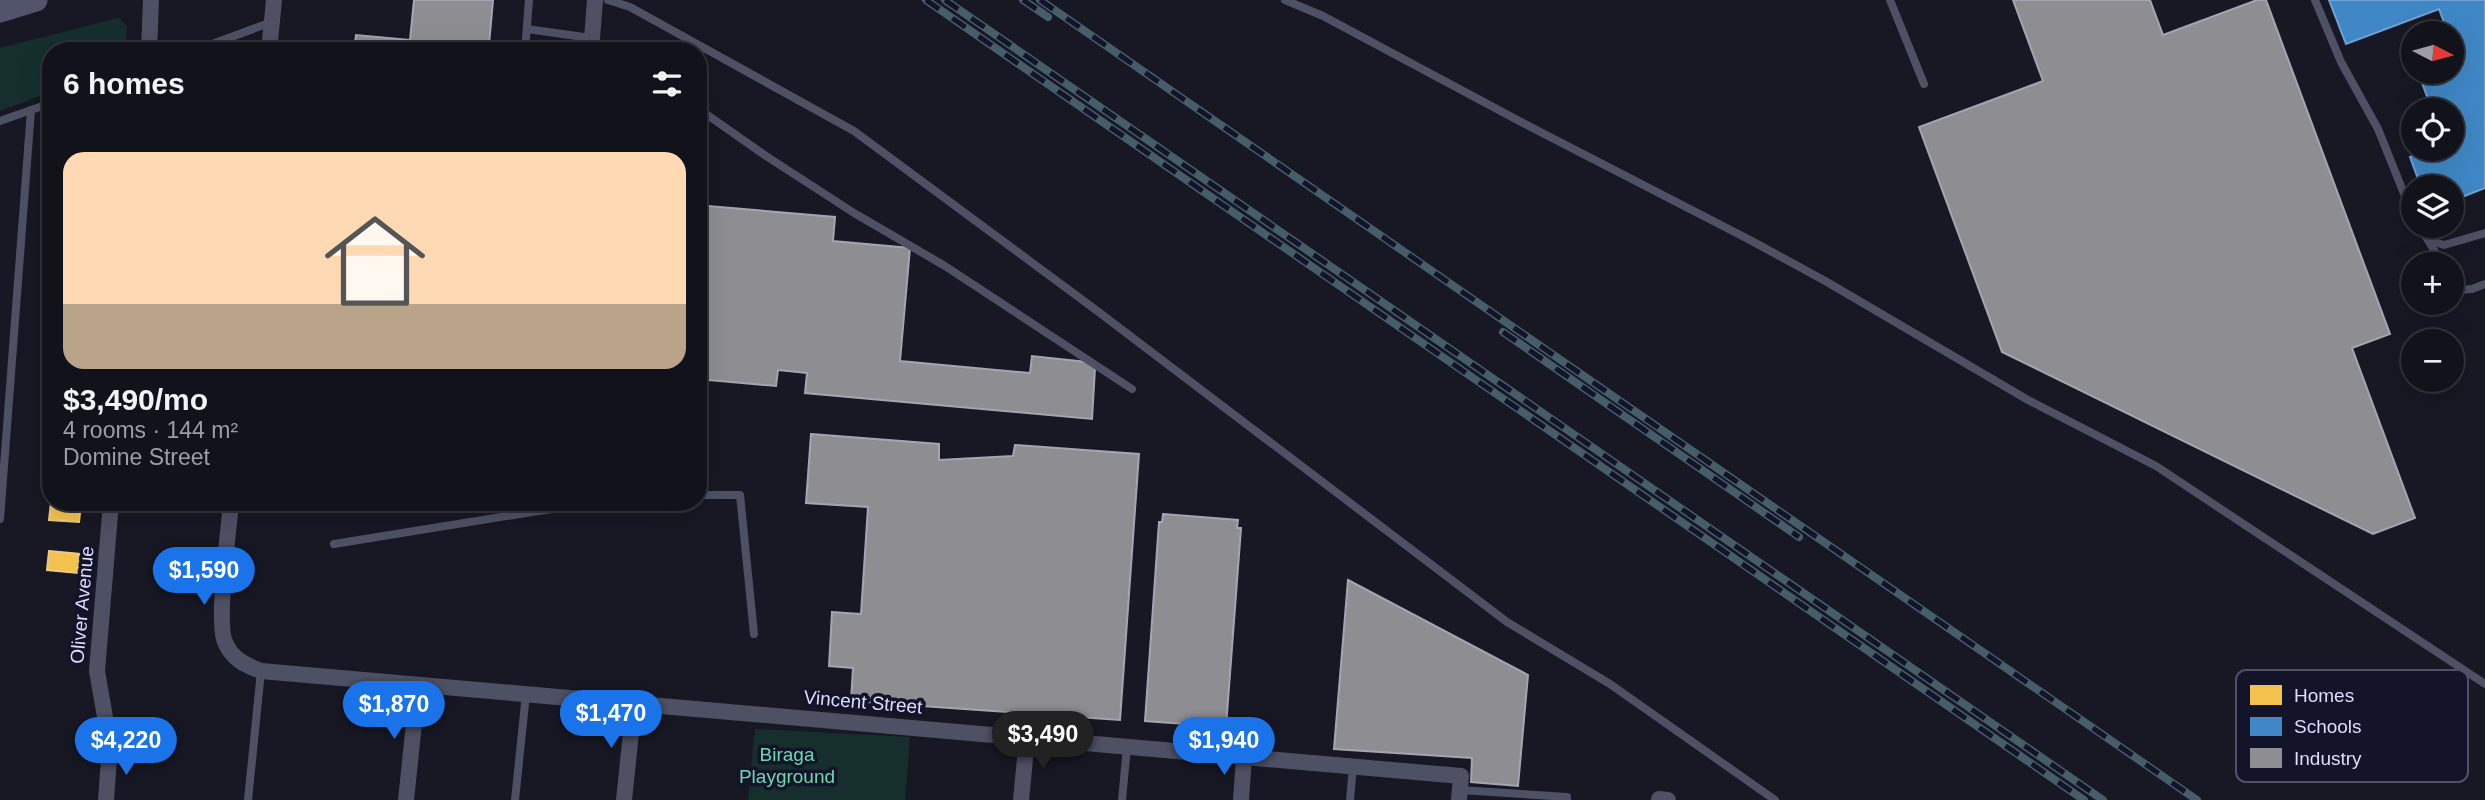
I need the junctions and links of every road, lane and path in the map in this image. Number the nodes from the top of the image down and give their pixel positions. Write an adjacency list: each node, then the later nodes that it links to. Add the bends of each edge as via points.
1 (37, 0): 10 (main road)
2 (151, 0): 13 (street)
3 (274, 0): 11 (street)
4 (529, 0): 12 (lane)
5 (595, 0): 18 (street)
6 (608, 0): 19 (lane)
7 (1285, 0): 40 (lane, via 1761,246 2028,400 2156,466)
8 (1890, 0): 21 (lane)
9 (2315, 0): 26 (lane)
10 (0, 11)
11 (271, 22): 14 (lane); 15 (street)
12 (527, 29): 16 (lane); 17 (lane)
13 (149, 42)
14 (217, 42)
15 (270, 42)
16 (526, 42)
17 (582, 42)
18 (591, 42)
19 (692, 42)
20 (707, 50): 64 (lane, via 854,131 1507,622 1610,684)
21 (1924, 85)
22 (42, 106): 23 (lane)
23 (31, 110): 25 (lane); 37 (lane)
24 (707, 114): 32 (lane, via 799,178)
25 (0, 121)
26 (2401, 186)
27 (2485, 233): 28 (lane, via 2444,245)
28 (2428, 240): 29 (lane)
29 (2435, 252)
30 (2485, 284): 31 (lane)
31 (2464, 290)
32 (1132, 388)
33 (707, 495): 39 (lane, via 740,495)
34 (110, 511): 53 (street, Oliver Avenue, via 97,671 110,751)
35 (230, 511): 41 (street, via 222,632 233,655)
36 (512, 511): 38 (lane)
37 (0, 519)
38 (334, 544)
39 (754, 634)
40 (2464, 670)
41 (261, 671): 44 (street, Vincent Street); 54 (lane)
42 (2468, 673): 43 (lane)
43 (2485, 684)
44 (418, 685): 45 (street, Vincent Street); 55 (street)
45 (526, 694): 46 (street, Vincent Street); 56 (lane)
46 (634, 704): 47 (street, Vincent Street); 57 (street)
47 (1027, 738): 48 (street, Vincent Street); 58 (street)
48 (1127, 747): 49 (street, Vincent Street); 59 (lane)
49 (1244, 757): 50 (street, Vincent Street); 60 (street)
50 (1353, 766): 51 (street, Vincent Street); 61 (lane)
51 (1460, 788): 62 (lane)
52 (1659, 799): 63 (street)
53 (106, 800)
54 (248, 800)
55 (406, 800)
56 (515, 800)
57 (624, 800)
58 (1021, 800)
59 (1122, 800)
60 (1241, 800)
61 (1350, 800)
62 (1567, 800)
63 (1668, 800)
64 (1775, 800)

